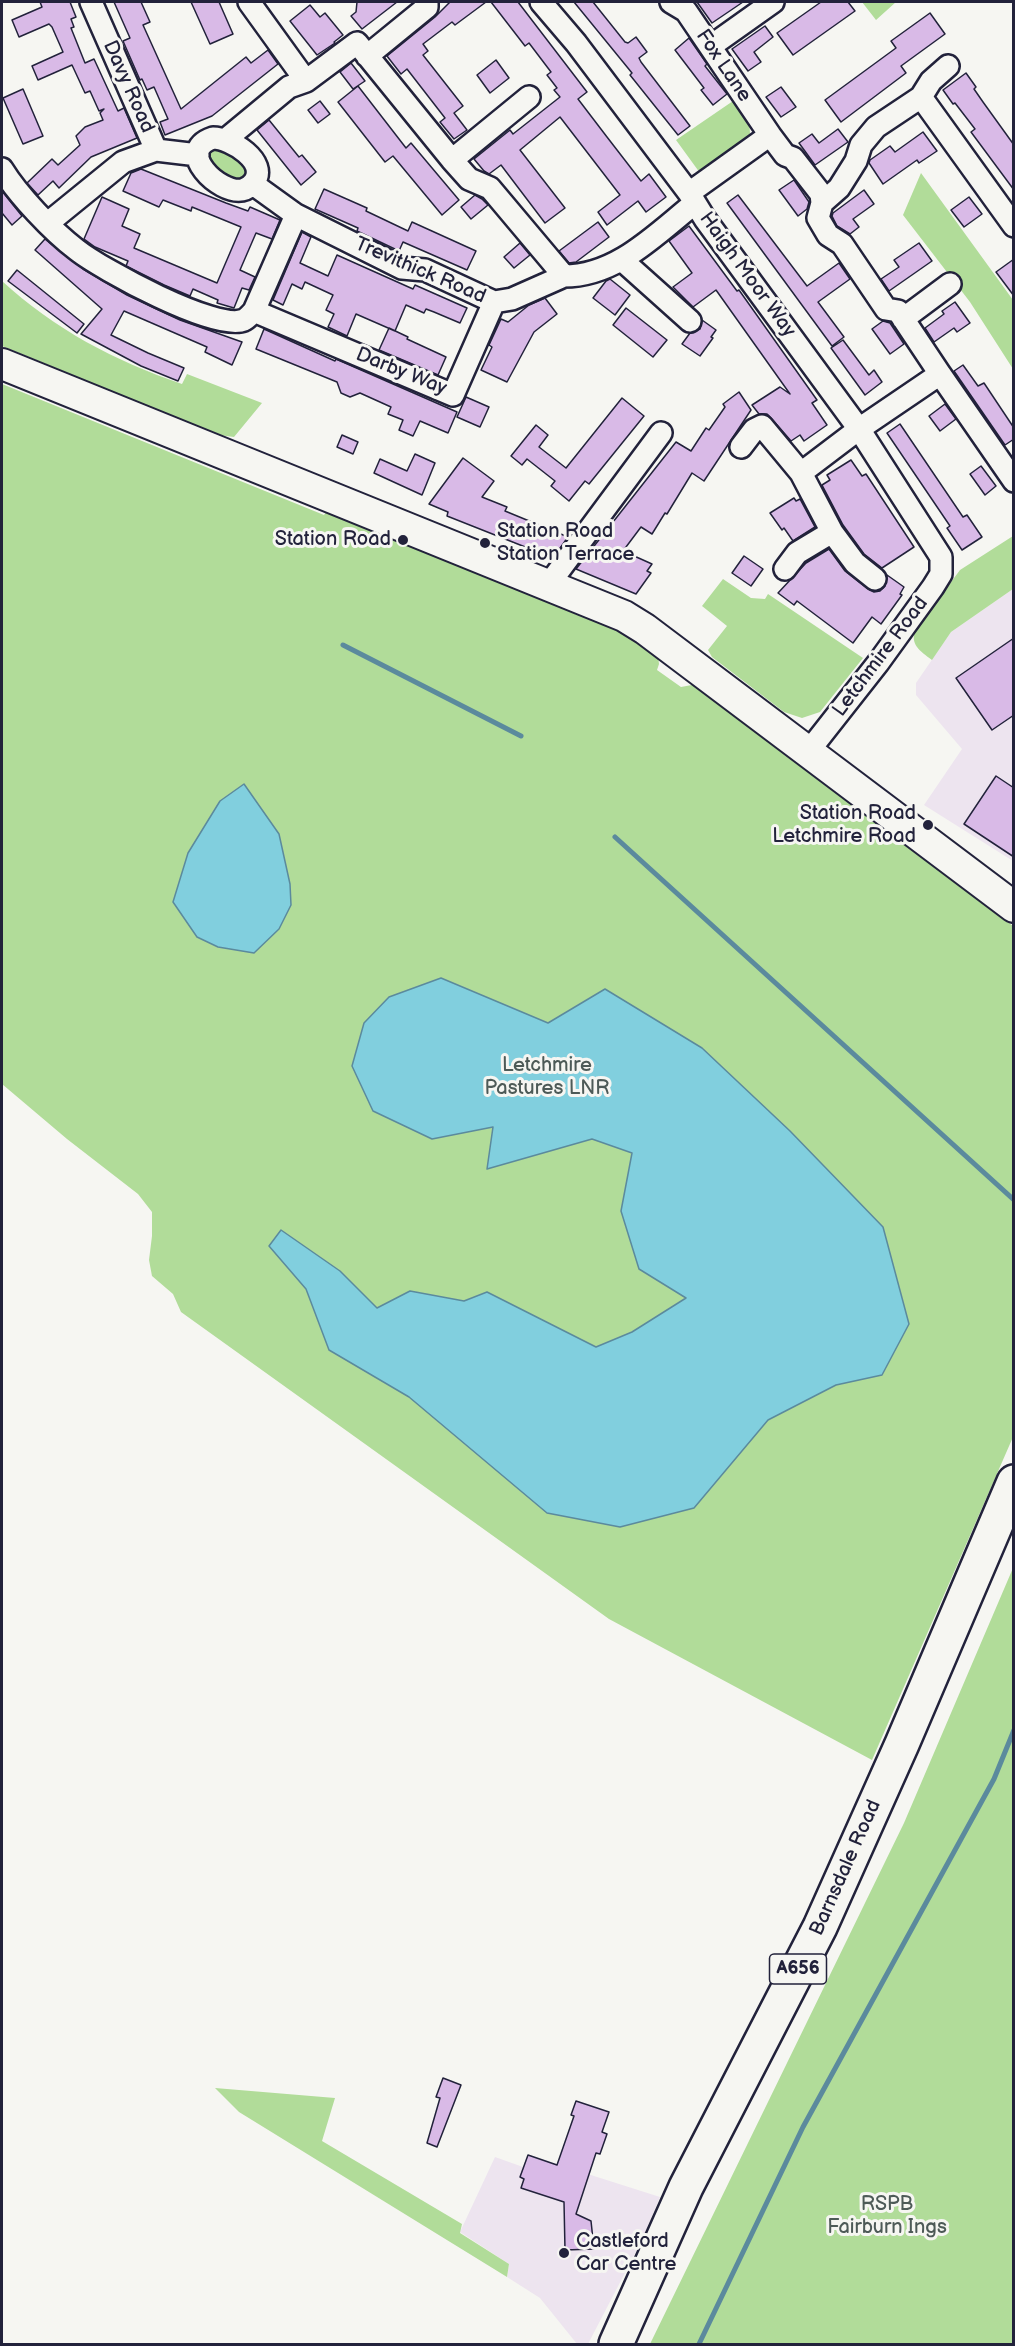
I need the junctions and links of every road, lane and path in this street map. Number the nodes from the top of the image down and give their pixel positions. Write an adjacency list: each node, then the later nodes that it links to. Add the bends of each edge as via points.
1 (91, 2): 15 (street, Davy Road)
2 (249, 2): 10 (street)
3 (427, 2): 8 (street, via 427,7)
4 (542, 2): 20 (street, Haigh Moor Way)
5 (671, 2): 7 (street, Fox Lane, via 686,11)
6 (773, 2): 7 (street)
7 (711, 46): 13 (street, Fox Lane)
8 (362, 50): 10 (street); 17 (street)
9 (948, 66): 12 (street)
10 (306, 81): 14 (street, via 289,87)
11 (529, 97): 17 (street)
12 (921, 97): 21 (street, via 876,127 861,145 839,189); 24 (street)
13 (770, 135): 20 (street); 21 (street, Fox Lane, via 821,195)
14 (225, 140): 16 (street, via 207,140); 19 (street, via 254,162 257,173)
15 (156, 150): 16 (street); 23 (street, Davy Road, via 123,162)
16 (198, 155): 19 (street, via 204,171 221,183 236,190)
17 (452, 160): 26 (street, via 469,179 490,189)
18 (2, 169): 23 (street)
19 (253, 184): 22 (street, Trevithick Road)
20 (692, 198): 25 (street); 34 (street, Haigh Moor Way)
21 (822, 204): 30 (street, Fox Lane, via 818,218 828,235 842,244 886,309 898,311)
22 (296, 215): 28 (street, Trevithick Road, via 402,268 425,270); 29 (street)
23 (48, 223): 29 (street, via 101,267 153,295 226,321 244,320)
24 (1014, 226)
25 (623, 261): 26 (street, via 588,274); 31 (street)
26 (564, 276): 28 (street, via 512,299)
27 (950, 284): 30 (street)
28 (494, 302): 29 (street, Darby Way, via 453,395)
29 (254, 311)
30 (903, 319): 33 (street, Fox Lane)
31 (690, 321)
32 (2, 364): 43 (street)
33 (940, 374): 34 (street); 37 (street, Fox Lane)
34 (859, 429): 38 (street); 40 (street, Haigh Moor Way)
35 (661, 433): 43 (street)
36 (741, 447): 38 (street, via 762,426)
37 (1010, 467)
38 (801, 473): 39 (street)
39 (832, 532): 41 (street, via 797,553); 42 (street, via 855,563)
40 (941, 557): 44 (street, Letchmire Road, via 941,574 933,587)
41 (785, 569)
42 (875, 579)
43 (549, 584): 44 (street, via 645,629)
44 (808, 752): 45 (street)
45 (1014, 907)
46 (1014, 1482): 47 (main road, Barnsdale Road / A656, via 820,1927 686,2187)
47 (616, 2344)

